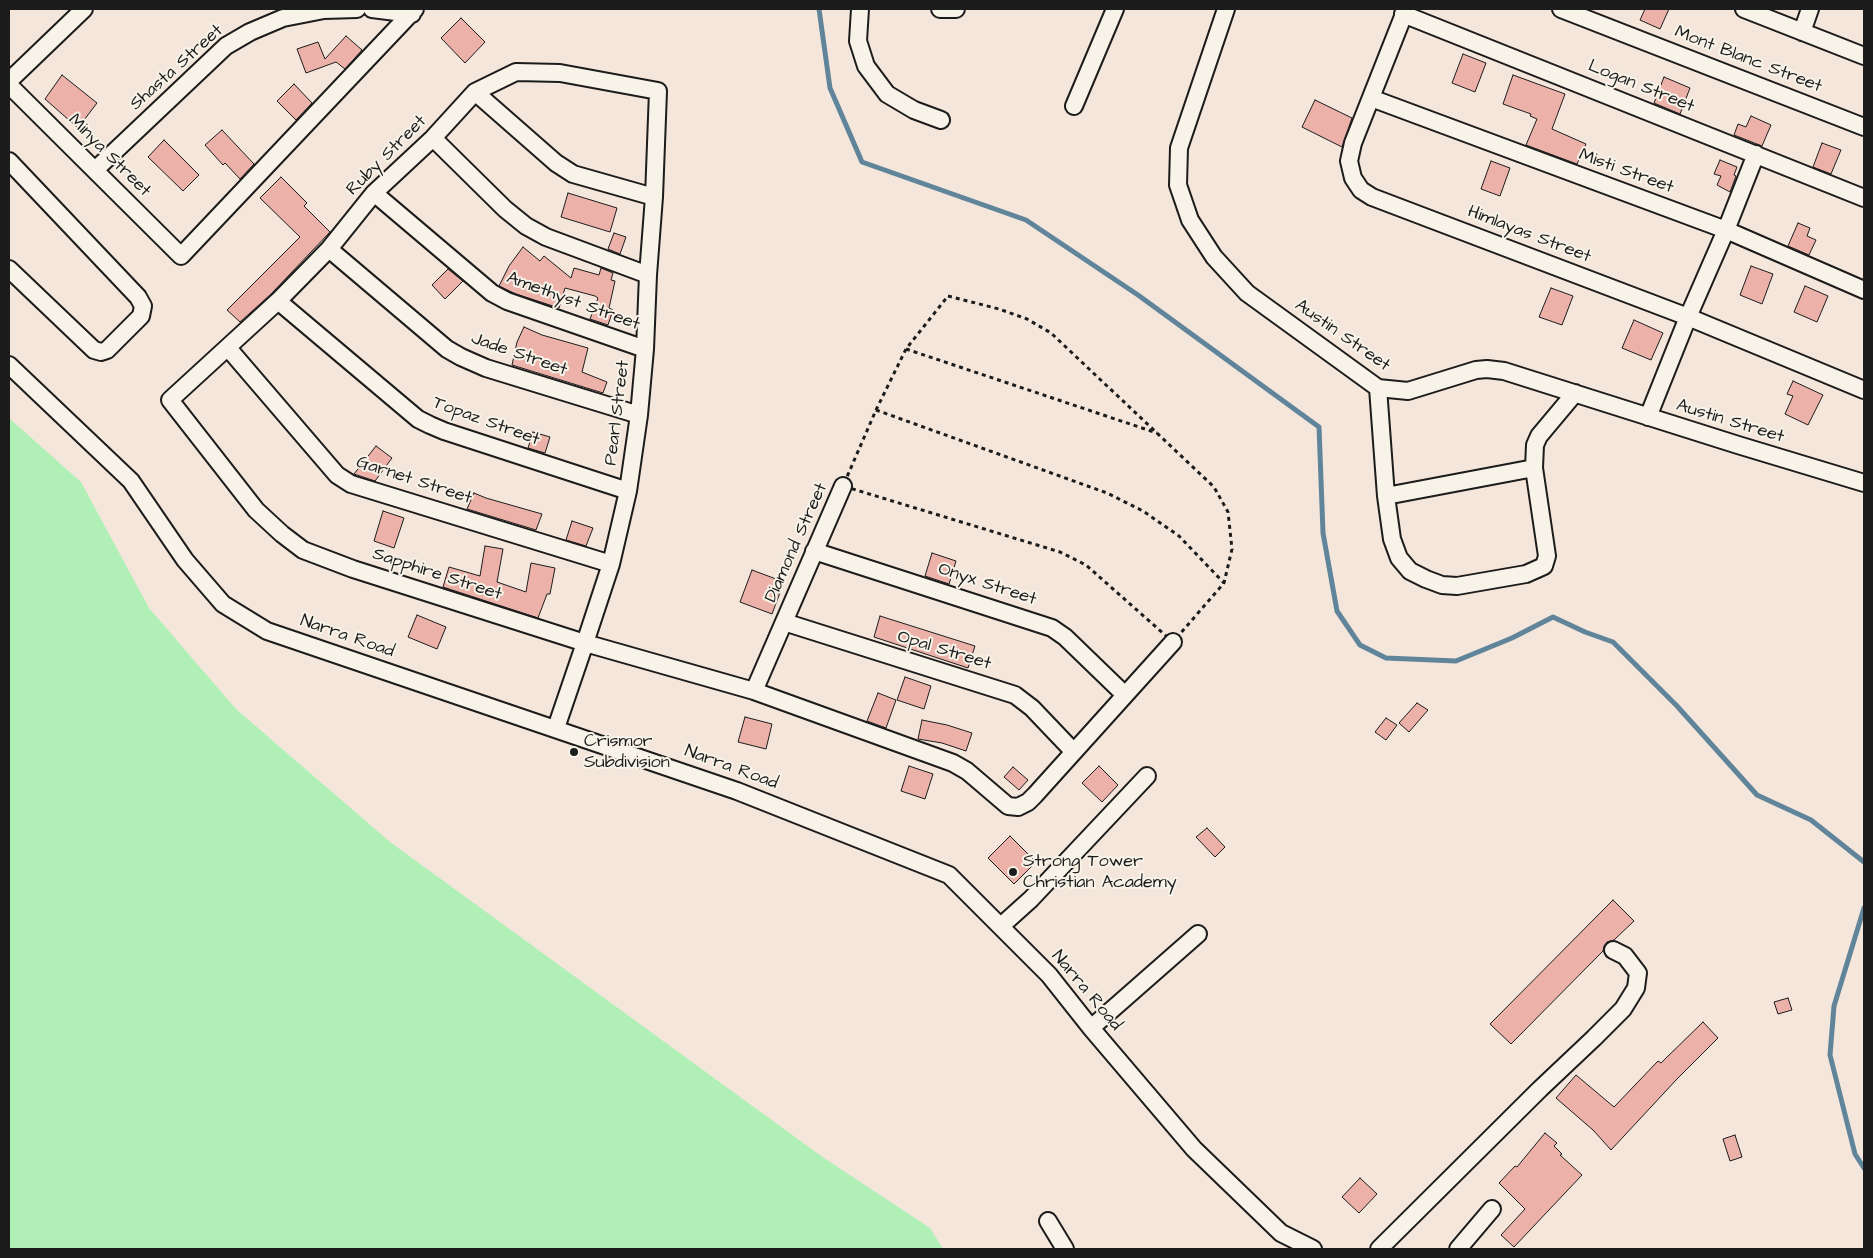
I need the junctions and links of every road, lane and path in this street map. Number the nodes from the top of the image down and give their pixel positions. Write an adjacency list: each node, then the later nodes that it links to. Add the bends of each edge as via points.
1 (84, 9): 16 (street)
2 (357, 9): 26 (street, Shasta Street, via 324,10 283,18 226,46)
3 (372, 9): 12 (street)
4 (860, 9): 21 (street, via 858,41 866,66 887,94 914,110)
5 (940, 9): 6 (street)
6 (956, 9)
7 (1115, 9): 20 (street)
8 (1226, 9): 41 (street, Austin Street, via 1179,148 1178,185 1190,220 1214,257 1247,293)
9 (1561, 9): 22 (street, Mont Blanc Street)
10 (1744, 9): 14 (street)
11 (1810, 9): 14 (street)
12 (413, 11): 26 (street, Minya Street, via 181,256)
13 (1404, 12): 19 (street, Himlayas Street); 24 (street, Logan Street)
14 (1802, 32): 15 (street)
15 (1864, 56)
16 (9, 83): 26 (street, Minya Street)
17 (658, 91): 18 (street, Ruby Street, via 560,73 516,72); 28 (street, Pearl Street)
18 (475, 92): 23 (street, Ruby Street); 28 (street, via 573,174)
19 (1371, 98): 30 (street, Misti Street); 36 (street, Himlayas Street, via 1349,160 1353,178 1361,190 1372,197)
20 (1074, 106)
21 (941, 120)
22 (1864, 127)
23 (433, 138): 27 (street, Ruby Street); 33 (street, via 526,226 546,237)
24 (1756, 154): 29 (street, Logan Street); 30 (street)
25 (9, 162): 32 (street, via 138,297 143,306 141,316 108,350 94,350)
26 (95, 170)
27 (374, 192): 31 (street, Ruby Street); 38 (street, Amethyst Street, via 492,293)
28 (654, 197): 33 (street, Pearl Street)
29 (1864, 198)
30 (1726, 230): 34 (street, Misti Street); 36 (street)
31 (329, 250): 35 (street, Ruby Street); 46 (street, Jade Street, via 461,357 486,368)
32 (9, 269)
33 (648, 275): 38 (street, Pearl Street)
34 (1864, 290)
35 (278, 301): 37 (street, Ruby Street); 52 (street, Topaz Street, via 418,419 444,431)
36 (1688, 317): 42 (street, Himlayas Street); 47 (street)
37 (228, 348): 44 (street, Ruby Street); 55 (street, Garnet Street, via 337,475 351,484)
38 (645, 349): 46 (street, Pearl Street)
39 (906, 349): 45 (path, Diamond Street); 48 (path); 48 (path, Diamond Street, via 948,296 1008,312 1051,333)
40 (9, 365): 62 (street, Narra Road, via 131,481 185,560 223,604 267,631)
41 (1378, 388): 43 (street, Austin Street, via 1408,390 1487,369 1504,371); 53 (street)
42 (1864, 390)
43 (1575, 393): 47 (street, Austin Street); 49 (street, via 1539,436)
44 (170, 400): 59 (street, Sapphire Street, via 256,510 304,550 353,569)
45 (876, 410): 51 (path, Diamond Street); 56 (path, via 1107,492 1179,536)
46 (639, 415): 52 (street, Pearl Street)
47 (1648, 417): 50 (street, Austin Street)
48 (1159, 434): 56 (path, via 1214,487 1228,512 1232,549)
49 (1534, 468): 53 (street); 53 (street, via 1547,556 1544,566 1526,574 1457,586 1426,579 1410,571 1399,558 1392,539)
50 (1864, 483)
51 (843, 486): 54 (street, Diamond Street); 58 (path, via 1060,552 1086,565)
52 (628, 491): 55 (street, Pearl Street)
53 (1386, 496)
54 (814, 551): 57 (street, Diamond Street); 61 (street, Onyx Street, via 1052,628)
55 (611, 564): 59 (street, Pearl Street)
56 (1224, 584): 58 (path)
57 (784, 622): 60 (street, Diamond Street); 63 (street, Opal Street, via 1015,695)
58 (1173, 642): 61 (street, Sapphire Street)
59 (585, 643): 60 (street, Sapphire Street); 62 (street, Pearl Street)
60 (754, 691): 63 (street, Sapphire Street, via 953,763 1008,806 1018,807 1028,802)
61 (1125, 696): 63 (street, Sapphire Street)
62 (556, 728): 65 (street, Narra Road, via 737,791 949,875)
63 (1073, 751)
64 (1147, 776): 65 (street, via 1031,899)
65 (1001, 926): 68 (street, Narra Road, via 1049,975)
66 (1198, 934): 68 (street)
67 (1613, 950): 75 (street, via 1625,956 1638,973 1636,988 1623,1009)
68 (1091, 1028): 71 (street, Narra Road, via 1194,1149)
69 (1492, 1209): 76 (street)
70 (1048, 1221): 72 (street)
71 (1281, 1233): 73 (street); 74 (street, Narra Road)
72 (1065, 1249)
73 (1293, 1249)
74 (1313, 1249)
75 (1380, 1249)
76 (1458, 1249)

